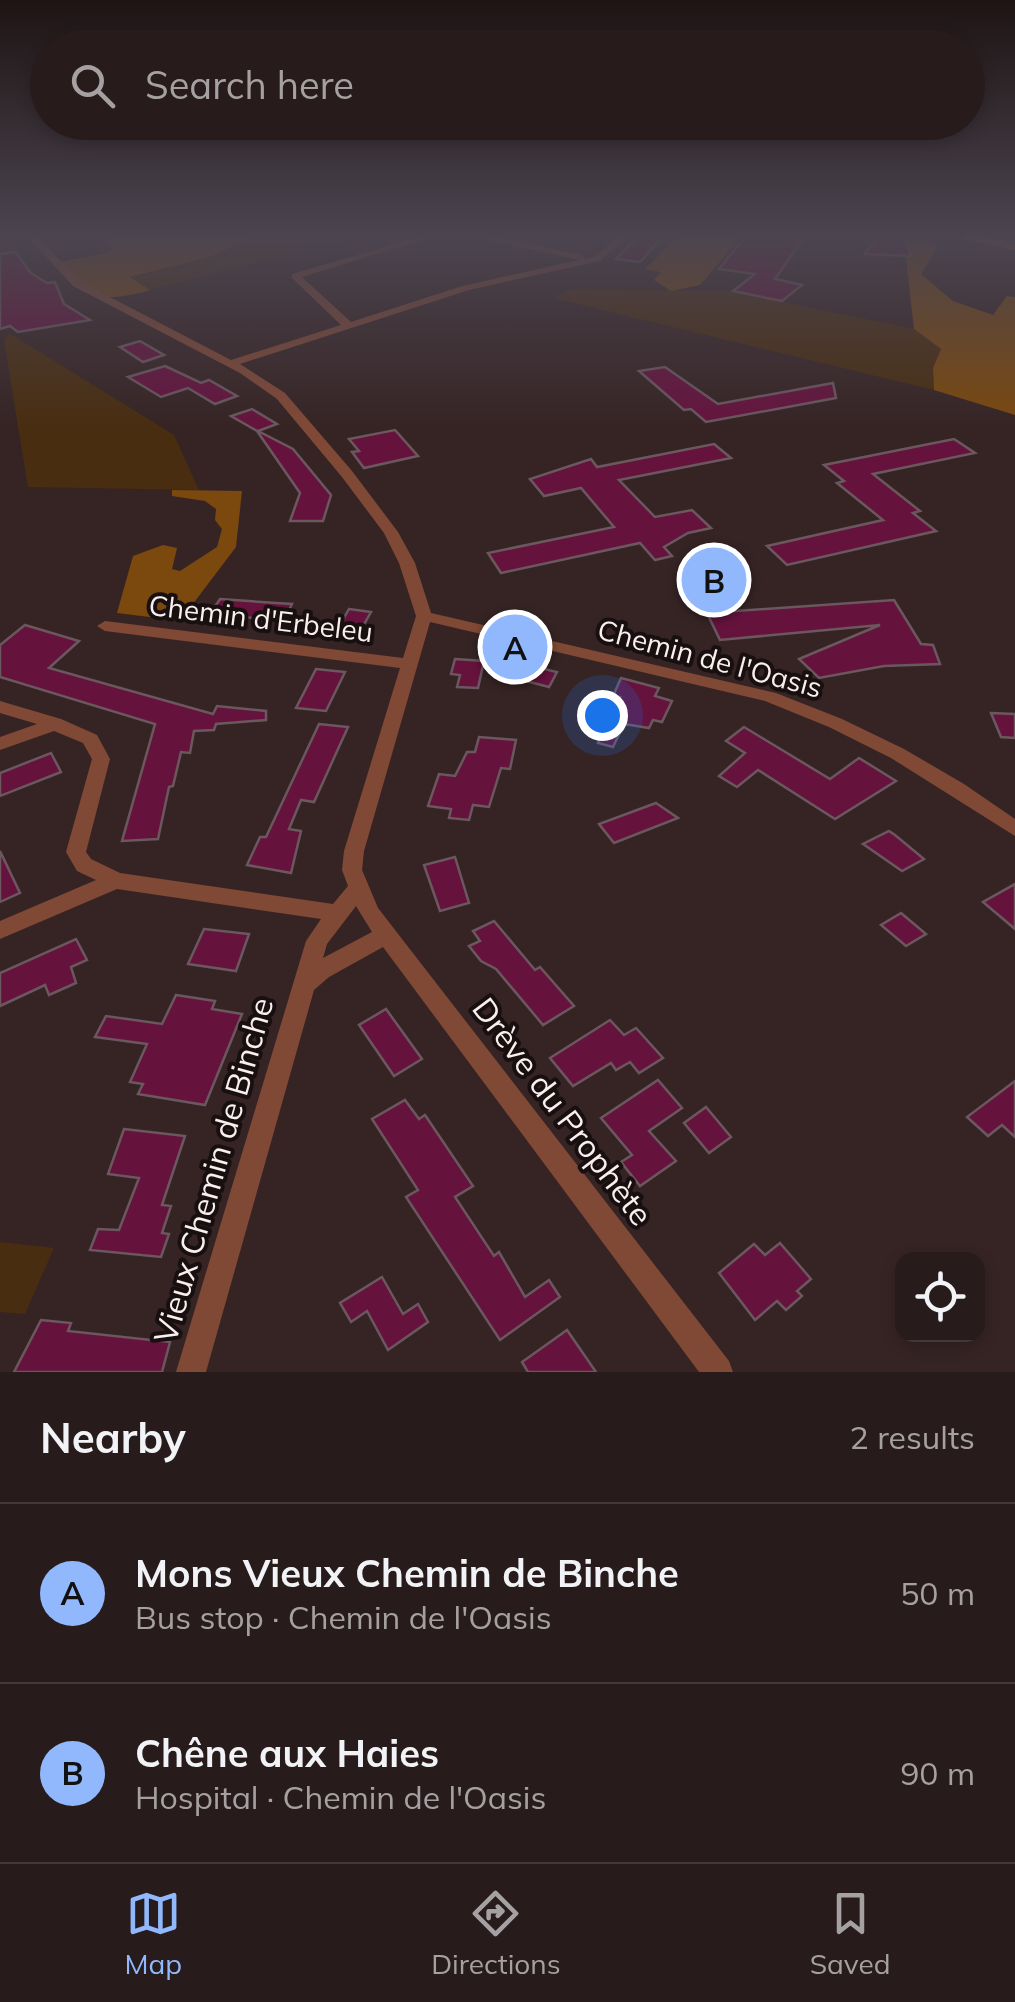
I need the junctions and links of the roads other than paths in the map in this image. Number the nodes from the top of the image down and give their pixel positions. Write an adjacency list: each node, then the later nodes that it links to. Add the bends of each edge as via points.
1 (108, 300): 5 (street)
2 (320, 300): 4 (street)
3 (430, 300): 4 (street)
4 (348, 326): 5 (street)
5 (230, 364): 6 (street, via 281,396 313,430 391,532)
6 (424, 616): 8 (street); 12 (street, Chemin de l'Oasis, via 770,697 908,756)
7 (105, 626): 8 (street, Chemin d'Erbeleu)
8 (409, 664): 14 (street, via 354,851)
9 (0, 707): 10 (street)
10 (55, 724): 11 (street); 13 (street, via 90,739 101,759 76,852 84,865)
11 (0, 744)
12 (1015, 829)
13 (116, 880): 15 (street); 16 (street)
14 (358, 889): 15 (street, Vieux Chemin de Binche); 17 (street, Drève du Prophète)
15 (336, 913): 18 (street, Vieux Chemin de Binche, via 316,942)
16 (0, 930)
17 (386, 934): 18 (street, Vieux Chemin de Binche); 20 (street, Drève du Prophète)
18 (302, 987): 19 (street, Vieux Chemin de Binche)
19 (191, 1372)
20 (718, 1372)

